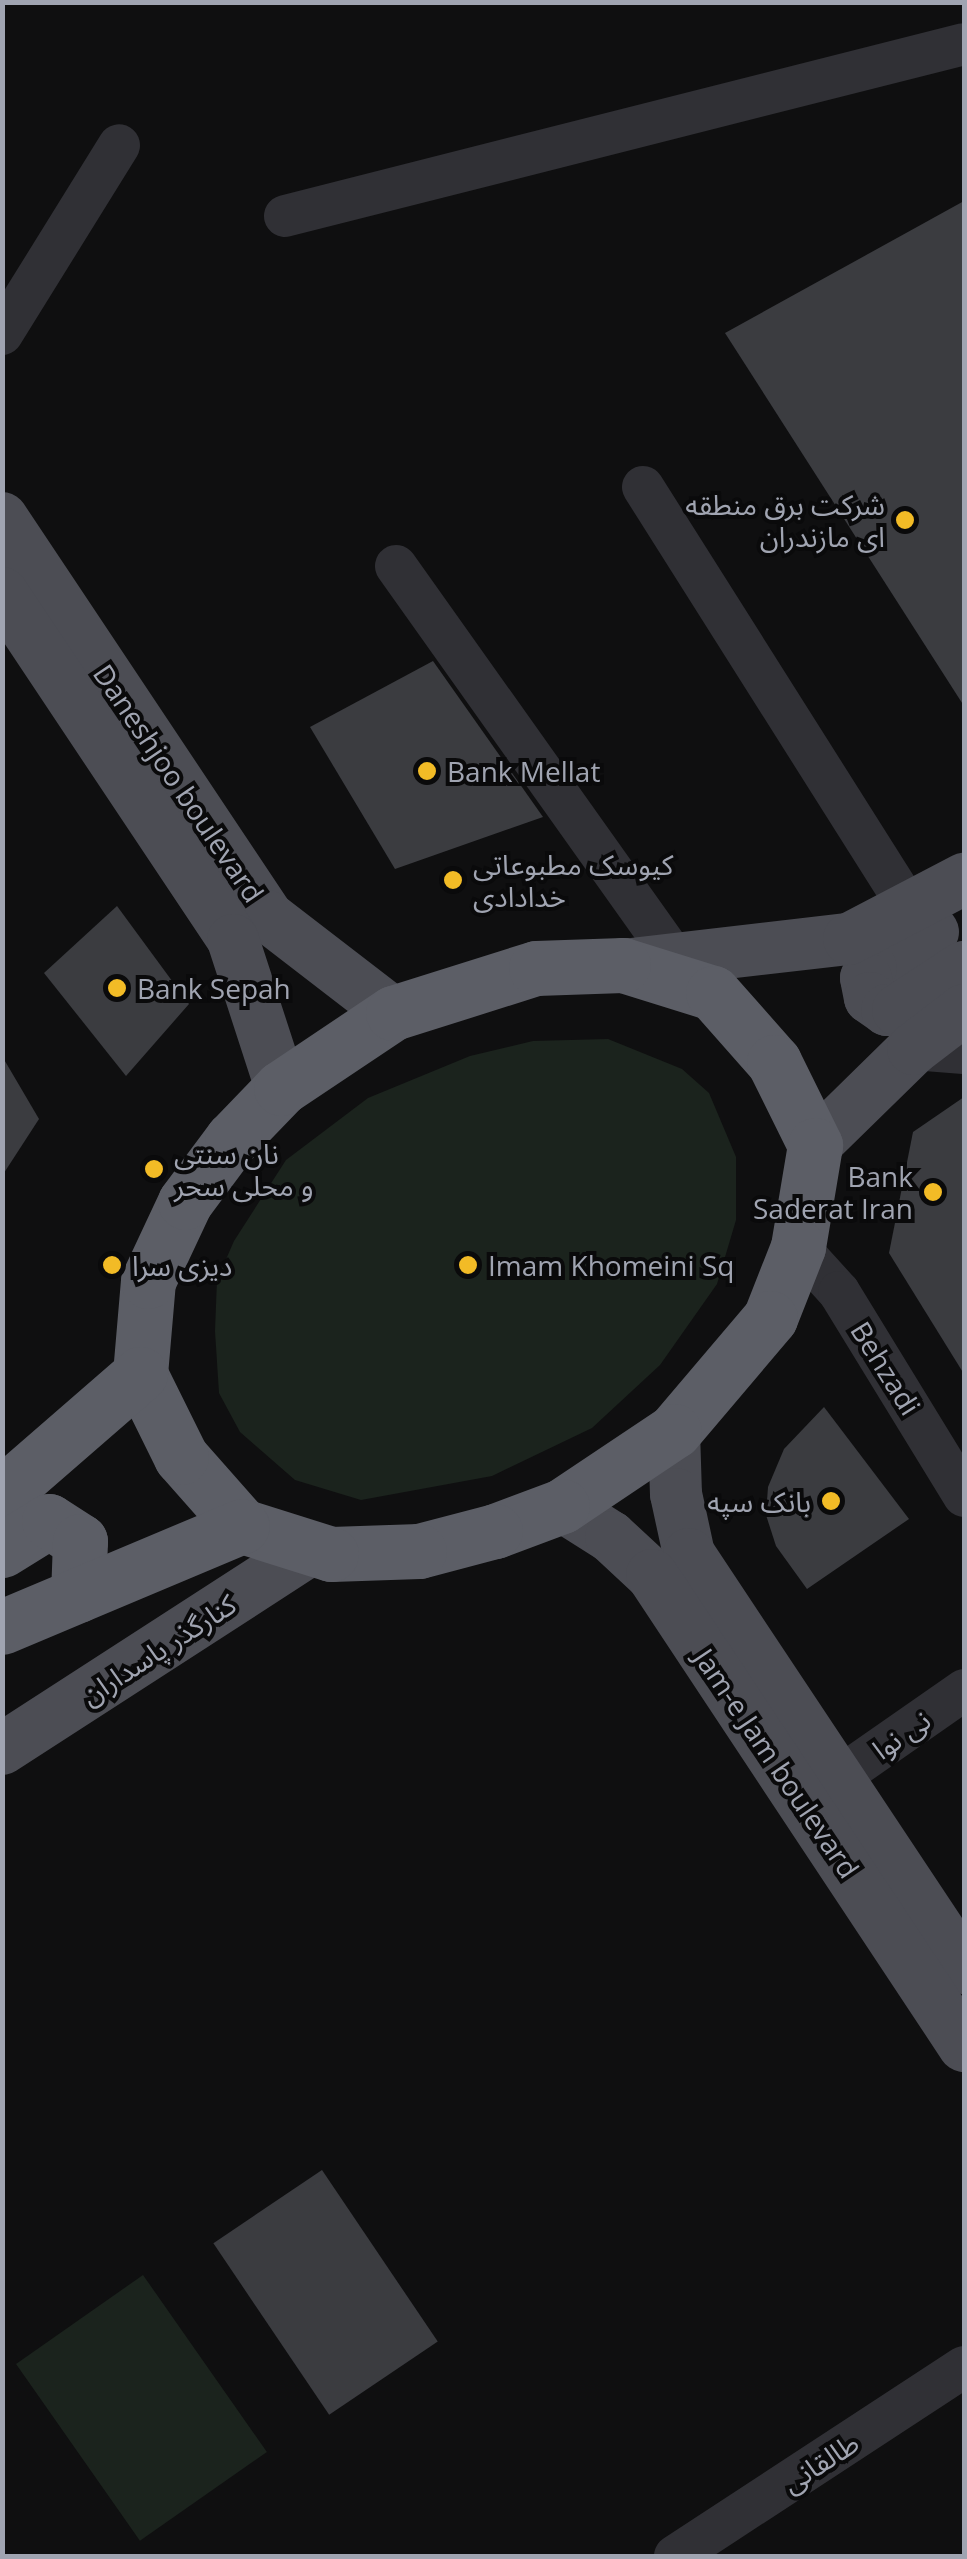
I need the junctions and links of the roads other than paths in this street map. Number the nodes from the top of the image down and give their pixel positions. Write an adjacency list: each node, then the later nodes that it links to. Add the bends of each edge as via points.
1 (964, 44): 3 (street)
2 (119, 145): 4 (street)
3 (285, 216)
4 (5, 316)
5 (644, 486): 10 (street)
6 (2, 518): 15 (main road, Daneshjoo boulevard, via 268,916)
7 (396, 566): 12 (street)
8 (2, 593): 18 (main road, Daneshjoo boulevard, via 233,940)
9 (964, 879): 10 (main road)
10 (909, 908): 12 (main road, via 849,938)
11 (964, 914): 13 (main road, via 879,961 866,988 877,1006 898,1010)
12 (649, 962): 15 (highway, via 536,968); 19 (highway, via 712,993 774,1062)
13 (964, 967)
14 (964, 1010): 16 (main road)
15 (394, 1013): 18 (highway)
16 (912, 1049): 17 (street); 19 (main road)
17 (964, 1054)
18 (281, 1088): 21 (highway, via 185,1202 148,1281)
19 (815, 1145): 20 (highway)
20 (798, 1247): 22 (highway, via 770,1318); 24 (street, Behzadi, via 839,1292)
21 (140, 1374): 23 (highway); 26 (highway, via 181,1457)
22 (674, 1431): 25 (highway); 33 (main road, Jam-e Jam boulevard, via 676,1494 689,1554)
23 (5, 1482)
24 (964, 1496)
25 (562, 1506): 27 (highway, via 419,1551 331,1554); 34 (main road, Jam-e Jam boulevard, via 612,1537 652,1575)
26 (242, 1526): 27 (highway); 29 (highway)
27 (313, 1548): 32 (main road, کنارگذر پاسداران)
28 (2, 1550): 29 (highway, via 50,1521 80,1541)
29 (78, 1595): 30 (highway)
30 (2, 1627)
31 (964, 1690): 33 (street, نی نوا)
32 (2, 1749)
33 (838, 1778): 34 (main road, Jam-e Jam boulevard)
34 (879, 1878): 35 (main road, Jam-e Jam boulevard); 36 (main road, Jam-e Jam boulevard)
35 (964, 1968)
36 (964, 2046)
37 (964, 2367): 38 (street, طالقانی)
38 (675, 2556)

